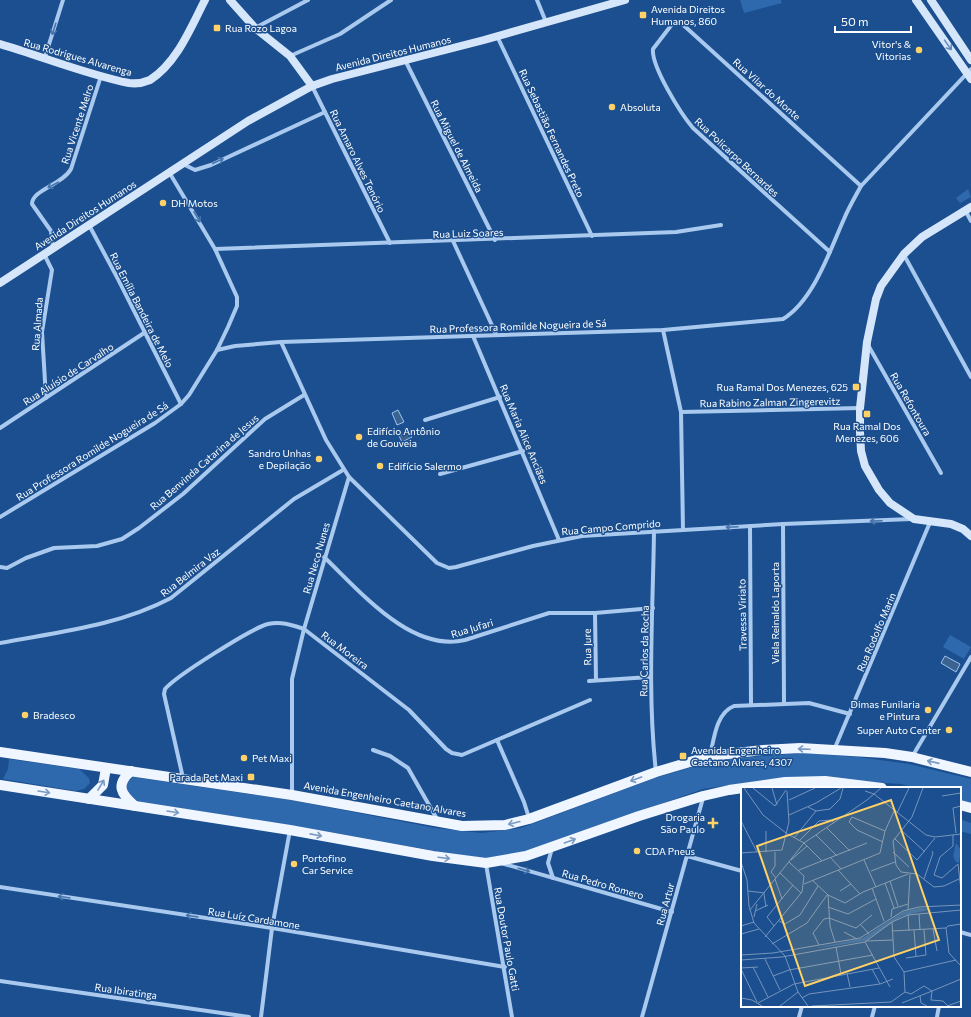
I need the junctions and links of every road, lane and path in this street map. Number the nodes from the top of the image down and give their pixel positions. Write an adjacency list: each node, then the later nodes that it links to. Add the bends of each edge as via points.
1 (63, 0): 16 (street, one-way to 16)
2 (205, 0): 20 (main road, Rua Rodrigues Alvarenga, via 183,42 150,80 130,83)
3 (230, 0): 11 (main road)
4 (308, 0): 11 (street)
5 (391, 0): 15 (street, via 340,34)
6 (538, 0): 10 (street)
7 (625, 0): 10 (main road, Avenida Direitos Humanos)
8 (916, 0): 19 (main road, one-way to 19)
9 (931, 0): 18 (main road)
10 (546, 22): 12 (main road, Avenida Direitos Humanos)
11 (255, 28): 15 (main road)
12 (497, 36): 17 (main road, Avenida Direitos Humanos); 30 (street, Rua Sebastião Fernandes Preto)
13 (661, 37): 25 (street, Rua Vilar do Monte, via 673,23 680,22); 36 (street, Rua Policarpo Bernardes, via 652,55 684,117)
14 (0, 44): 16 (main road, Rua Rodrigues Alvarenga)
15 (290, 56): 21 (main road)
16 (45, 57): 20 (main road, Rua Rodrigues Alvarenga)
17 (404, 60): 21 (main road, Avenida Direitos Humanos); 31 (street, Rua Miguel de Almeida)
18 (971, 60)
19 (970, 74): 25 (street, Rua Professora Romilde Nogueira de Sá)
20 (102, 76): 34 (street, Rua Vicente Melro, one-way to 34, via 71,169 63,180 36,195 32,201 51,231)
21 (312, 86): 22 (street, Rua Amaro Alves Tenório); 23 (main road, Avenida Direitos Humanos, via 248,121)
22 (325, 112): 23 (street, one-way to 22, via 195,170); 33 (street, Rua Amaro Alves Tenório)
23 (182, 164): 24 (main road, Avenida Direitos Humanos)
24 (169, 172): 28 (main road, Avenida Direitos Humanos); 35 (street, one-way to 35)
25 (862, 186): 36 (street, Rua Professora Romilde Nogueira de Sá, via 844,218)
26 (968, 208): 27 (street); 38 (main road, via 922,237)
27 (971, 221)
28 (88, 224): 34 (main road, Avenida Direitos Humanos); 41 (street, Rua Emília Bandeira de Melo)
29 (721, 224): 30 (street, Rua Luiz Soares, via 676,232)
30 (592, 236): 31 (street, Rua Luiz Soares)
31 (495, 240): 32 (street, Rua Luiz Soares)
32 (453, 241): 33 (street, Rua Luiz Soares); 42 (street)
33 (390, 243): 35 (street, Rua Luiz Soares)
34 (53, 248): 37 (main road, Avenida Direitos Humanos)
35 (215, 249): 46 (street, via 237,301)
36 (830, 252): 40 (street, Rua Professora Romilde Nogueira de Sá, via 813,285 795,310 783,319)
37 (44, 253): 39 (main road, Avenida Direitos Humanos); 50 (street, Rua Almada, via 52,270 42,332)
38 (904, 254): 45 (main road, via 890,270 876,299); 47 (street)
39 (0, 283)
40 (663, 330): 42 (street, Rua Professora Romilde Nogueira de Sá); 53 (street)
41 (144, 333): 50 (street, Rua Aluísio de Carvalho); 51 (street, Rua Emília Bandeira de Melo)
42 (496, 334): 43 (street, Rua Professora Romilde Nogueira de Sá)
43 (473, 336): 44 (street, Rua Professora Romilde Nogueira de Sá); 49 (street, Rua Maria Alice Anciães)
44 (280, 342): 46 (street, Rua Professora Romilde Nogueira de Sá); 48 (street)
45 (867, 342): 52 (main road); 58 (street, Rua Refontoura)
46 (217, 350): 51 (street, Rua Professora Romilde Nogueira de Sá)
47 (971, 377)
48 (304, 395): 57 (street); 71 (street, Rua Benvinda Catarina de Jesus, via 265,419 183,494 122,538 97,546 54,548 7,568)
49 (500, 397): 54 (street); 56 (street, Rua Maria Alice Anciães)
50 (46, 398): 55 (street, Rua Aluísio de Carvalho)
51 (181, 404): 61 (street, Rua Professora Romilde Nogueira de Sá, via 155,423)
52 (860, 408): 53 (street, Rua Rabino Zalman Zingerevitz); 62 (main road, via 861,451 872,479 890,503)
53 (681, 412): 66 (street)
54 (425, 420)
55 (0, 428)
56 (523, 452): 59 (street); 69 (street, Rua Maria Alice Anciães)
57 (343, 470): 60 (street); 75 (street, Rua Belmira Vaz, via 294,499 171,598 150,609 101,624)
58 (941, 473)
59 (440, 474)
60 (348, 477): 69 (street, Rua Campo Comprido, via 443,567 456,567); 70 (street, Rua Neco Nunes)
61 (0, 517)
62 (914, 519): 63 (main road); 64 (street, Rua Campo Comprido, one-way to 64)
63 (931, 520): 68 (main road, via 951,524); 83 (street, Rua Rodolfo Marin)
64 (783, 524): 65 (street, Rua Campo Comprido); 81 (street, Viela Reinaldo Laporta)
65 (750, 526): 66 (street, Rua Campo Comprido, one-way to 66); 82 (street, Travessa Viriato)
66 (682, 530): 67 (street, Rua Campo Comprido)
67 (654, 531): 69 (street, Rua Campo Comprido); 72 (street, Rua Carlos da Rocha)
68 (971, 536)
69 (559, 540)
70 (324, 557): 73 (street, Rua Jufari, via 394,620 425,638 442,642 465,640 549,613); 74 (street, Rua Neco Nunes)
71 (0, 567)
72 (653, 608): 73 (street, Rua Jufari); 77 (street, Rua Carlos da Rocha)
73 (595, 613): 78 (street, Rua Jure)
74 (304, 629): 84 (street, Rua Moreira, via 409,710 452,753 462,755); 94 (street, Rua Moreira, via 285,623 260,627 166,687 164,694); 100 (street, Rua Neco Nunes, via 292,686)
75 (0, 643)
76 (971, 657): 89 (street)
77 (650, 677): 78 (street); 92 (street, Rua Carlos da Rocha)
78 (596, 680): 79 (street)
79 (589, 681)
80 (590, 700): 84 (street, Rua Moreira)
81 (784, 702): 82 (street); 83 (street, via 809,703)
82 (751, 704): 88 (street, via 734,706 724,712)
83 (850, 714): 86 (street, Rua Rodolfo Marin)
84 (497, 740): 106 (street)
85 (373, 750): 107 (street, via 390,756 408,768)
86 (834, 750): 88 (main road, Avenida Engenheiro Caetano Alvares, one-way to 88, via 800,748); 89 (main road, Avenida Engenheiro Caetano Alvares)
87 (0, 752): 90 (main road, Avenida Engenheiro Caetano Alvares)
88 (710, 756): 92 (main road, Avenida Engenheiro Caetano Alvares)
89 (912, 757): 93 (main road, Avenida Engenheiro Caetano Alvares, one-way to 89)
90 (106, 768): 91 (main road, Avenida Engenheiro Caetano Alvares); 102 (main road, one-way to 90, via 103,785)
91 (131, 771): 94 (main road, Avenida Engenheiro Caetano Alvares); 104 (main road, via 122,780 121,790)
92 (656, 772): 106 (main road, Avenida Engenheiro Caetano Alvares, one-way to 106)
93 (971, 772)
94 (183, 779): 100 (main road, Avenida Engenheiro Caetano Alvares)
95 (824, 784): 97 (main road, via 761,784); 98 (main road)
96 (0, 785): 102 (main road, one-way to 102)
97 (746, 787)
98 (868, 787)
99 (741, 788): 101 (main road)
100 (292, 795): 107 (main road, Avenida Engenheiro Caetano Alvares)
101 (703, 796): 109 (main road, one-way to 101); 110 (street, Rua Artur)
102 (89, 799): 104 (main road)
103 (961, 805): 105 (main road)
104 (135, 806): 108 (main road, one-way to 108)
105 (971, 808)
106 (529, 819): 107 (main road, Avenida Engenheiro Caetano Alvares, one-way to 107, via 505,825 484,826)
107 (439, 823)
108 (290, 830): 111 (main road, one-way to 111, via 434,856); 116 (street)
109 (552, 847): 111 (main road, via 526,856); 113 (street, Rua Pedro Romero, via 548,863)
110 (687, 856): 112 (street); 115 (street, Rua Artur)
111 (491, 862): 113 (street, Rua Pedro Romero, one-way to 113); 119 (street, Rua Doutor Paulo Gatti)
112 (741, 871)
113 (553, 878): 115 (street, Rua Pedro Romero)
114 (0, 887): 116 (street, Rua Luíz Cardamone, one-way to 114)
115 (672, 912): 127 (street, Rua Artur)
116 (272, 928): 119 (street, Rua Luíz Cardamone); 125 (street)
117 (961, 932): 118 (street)
118 (971, 935)
119 (505, 967): 126 (street, Rua Doutor Paulo Gatti)
120 (0, 981): 124 (street, Rua Ibiratinga)
121 (802, 1007): 128 (street)
122 (874, 1007): 129 (street)
123 (939, 1007): 130 (street)
124 (249, 1017)
125 (261, 1017)
126 (512, 1017)
127 (642, 1017)
128 (799, 1017)
129 (872, 1017)
130 (937, 1017)

